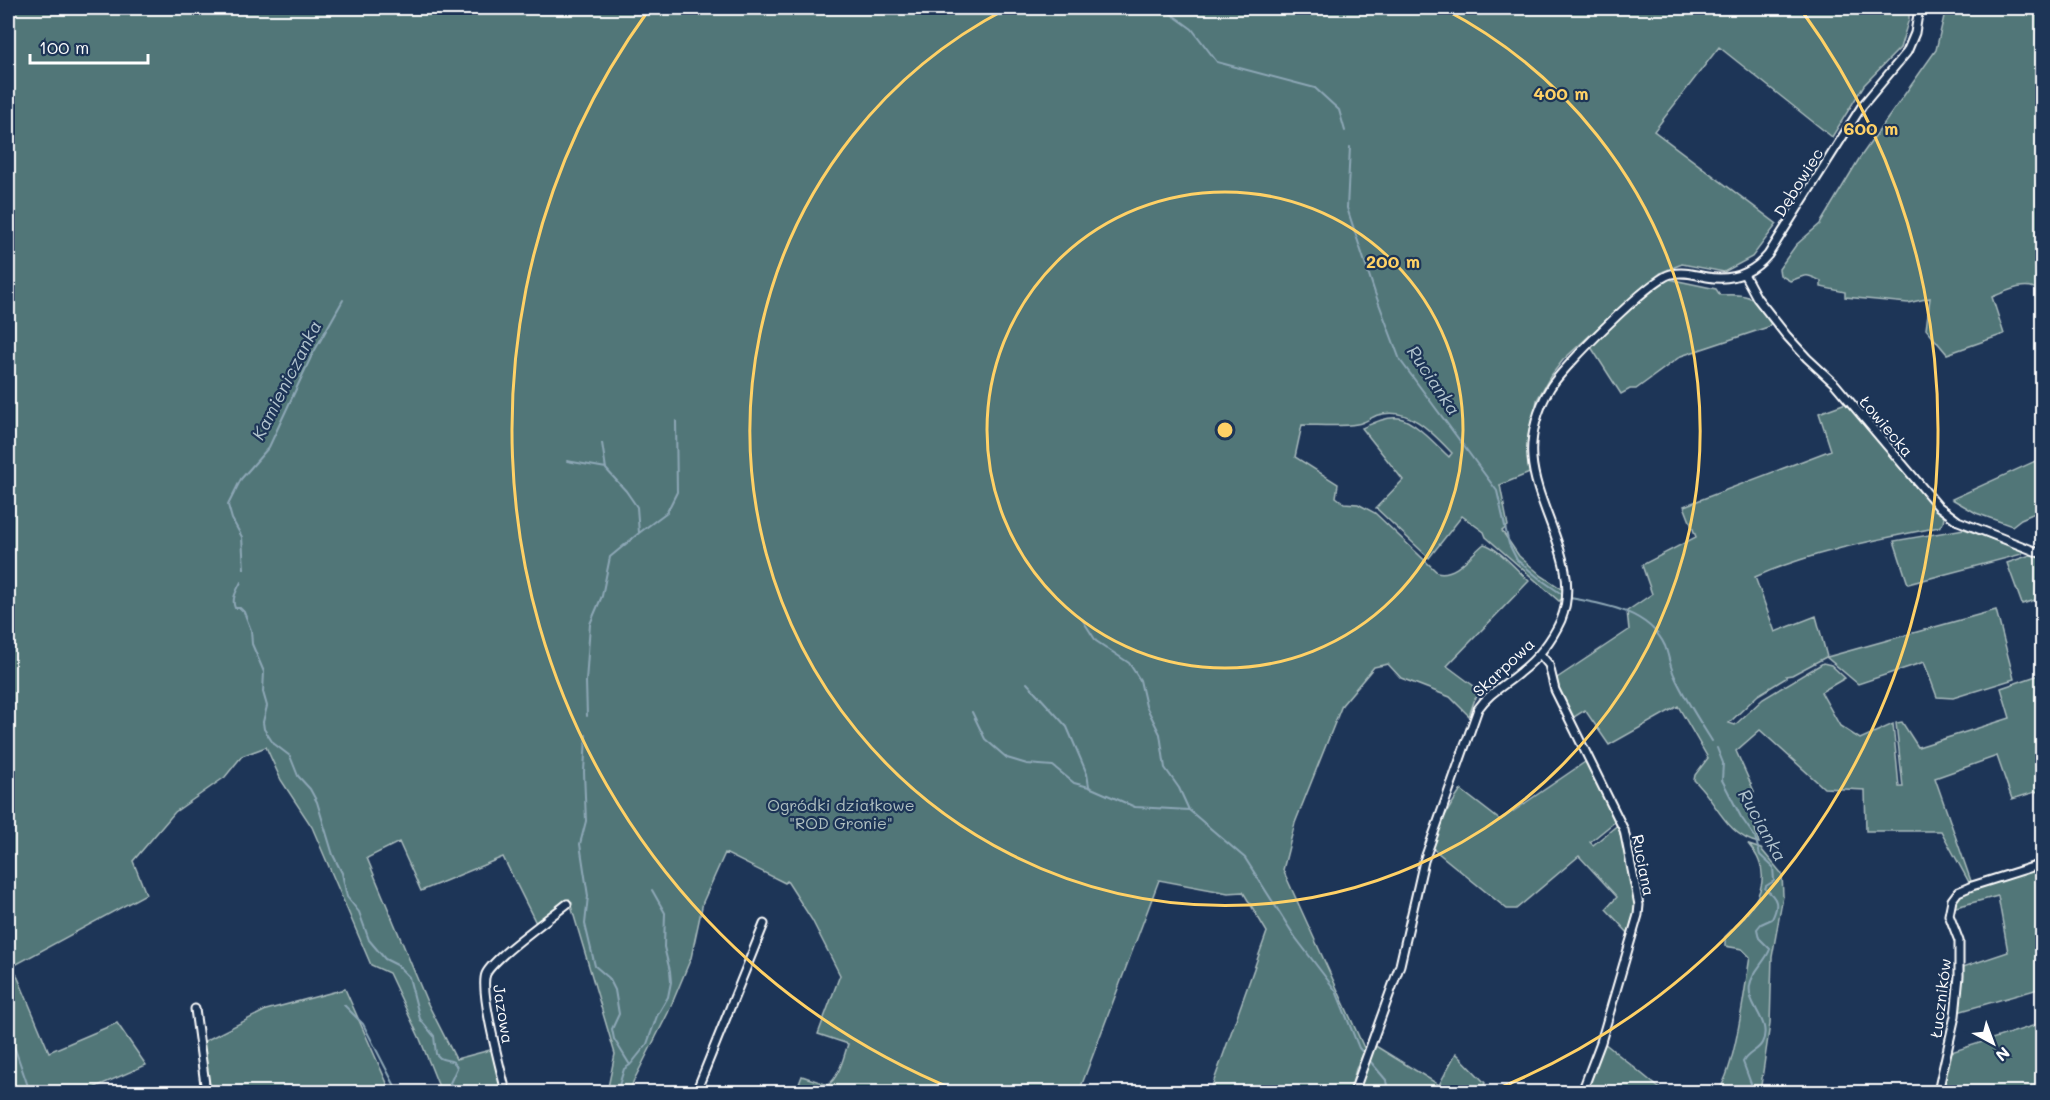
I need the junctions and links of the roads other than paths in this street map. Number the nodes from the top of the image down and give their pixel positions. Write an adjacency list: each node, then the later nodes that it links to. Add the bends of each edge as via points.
1 (1919, 8): 2 (street, Dębowiec, via 1915,33 1906,52 1862,106 1768,255)
2 (1744, 274): 3 (street, Łowiecka, via 1757,298 1793,344 1835,384 1938,506 1958,521); 4 (street, Skarpowa, via 1718,278 1679,273 1661,279 1640,294 1565,368 1549,390 1537,418 1532,460 1564,567 1567,591 1561,619)
3 (2043, 554)
4 (1540, 654): 12 (street, Skarpowa, via 1490,694 1473,720 1424,861 1400,965); 13 (street, Ruciana, via 1549,665 1556,690 1624,830 1639,905 1601,1041)
5 (2043, 864): 14 (street, Łuczników, via 1972,886 1958,892 1952,900 1949,915 1959,941 1959,976 1955,1016)
6 (567, 904): 10 (street, Jazowa, via 510,950 485,976 490,1025)
7 (764, 924): 11 (street)
8 (195, 1009): 9 (street)
9 (206, 1092)
10 (506, 1092)
11 (696, 1092)
12 (1354, 1092)
13 (1582, 1092)
14 (1938, 1092)

